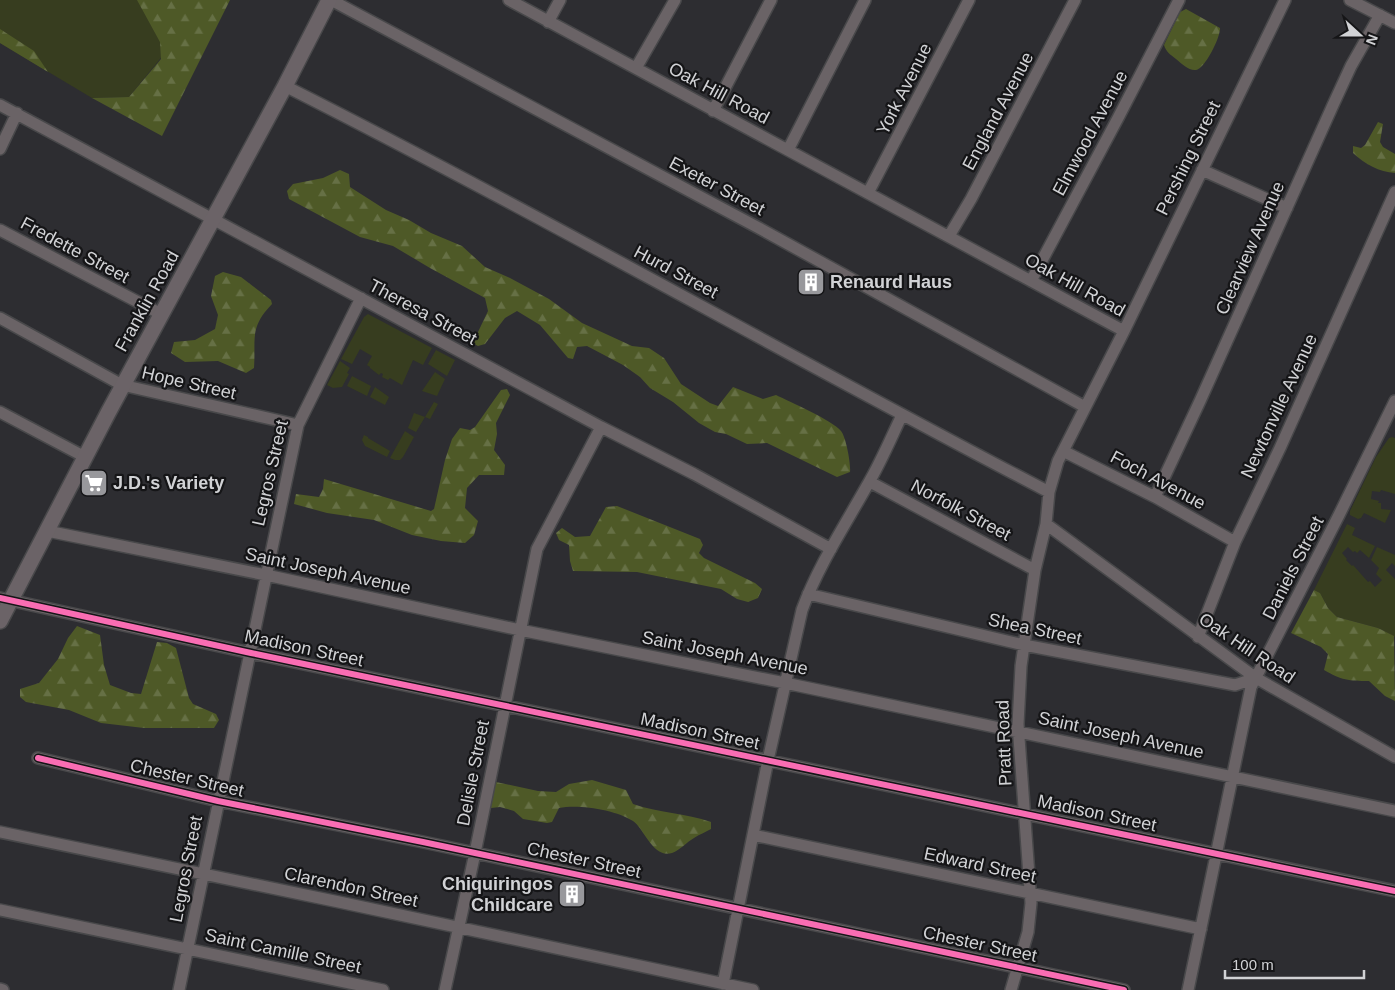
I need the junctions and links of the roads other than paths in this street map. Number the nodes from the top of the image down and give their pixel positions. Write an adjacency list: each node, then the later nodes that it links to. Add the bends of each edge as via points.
1 (330, 0): 16 (main road, Franklin Road); 36 (street, Exeter Street, via 757,227)
2 (510, 0): 13 (street, Oak Hill Road)
3 (560, 0): 13 (street)
4 (675, 0): 15 (street)
5 (771, 0): 18 (street)
6 (865, 0): 21 (street)
7 (970, 0): 24 (street, York Avenue)
8 (1075, 0): 28 (street, England Avenue)
9 (1179, 0): 29 (street, Elmwood Avenue)
10 (1285, 0): 22 (street, Pershing Street)
11 (1350, 0): 12 (street)
12 (1380, 15): 14 (street); 25 (street, Clearview Avenue, via 1332,105)
13 (548, 22): 15 (street, Oak Hill Road)
14 (1395, 23)
15 (636, 68): 18 (street, Oak Hill Road)
16 (285, 86): 26 (main road, Franklin Road); 38 (street, Hurd Street)
17 (0, 105): 19 (street, Theresa Street)
18 (713, 111): 21 (street, Oak Hill Road)
19 (17, 113): 20 (street); 26 (street, Theresa Street)
20 (0, 149)
21 (788, 150): 24 (street, Oak Hill Road)
22 (1202, 170): 25 (street); 33 (street, Pershing Street)
23 (1395, 192): 48 (street, Newtonville Avenue)
24 (868, 193): 28 (street, Oak Hill Road)
25 (1287, 208): 45 (street, Clearview Avenue)
26 (213, 218): 30 (street, Theresa Street); 31 (main road, Franklin Road)
27 (0, 230): 31 (street, Fredette Street)
28 (949, 236): 29 (street, Oak Hill Road)
29 (1032, 281): 33 (street, Oak Hill Road)
30 (361, 298): 39 (street, Legros Street); 40 (street, Theresa Street)
31 (161, 314): 34 (main road, Franklin Road)
32 (0, 318): 34 (street, Hope Street)
33 (1124, 331): 36 (street, Oak Hill Road)
34 (122, 386): 39 (street, Hope Street); 42 (main road, Franklin Road)
35 (1395, 401): 59 (street, Daniels Street)
36 (1084, 407): 41 (street, Oak Hill Road)
37 (0, 412): 42 (street)
38 (902, 415): 43 (street); 44 (street, Hurd Street)
39 (298, 425): 51 (street, Legros Street)
40 (601, 428): 49 (street, Theresa Street, via 694,474); 55 (street, Delisle Street, via 537,549)
41 (1063, 451): 44 (street, Oak Hill Road); 45 (street, Foch Avenue)
42 (85, 457): 47 (main road, Franklin Road)
43 (870, 482): 49 (street); 50 (street, Norfolk Street)
44 (1049, 492): 46 (street, Oak Hill Road)
45 (1155, 497): 48 (street, Foch Avenue)
46 (1046, 524): 50 (street, Pratt Road); 56 (street, Oak Hill Road)
47 (47, 532): 51 (street, Saint Joseph Avenue); 53 (main road, Franklin Road)
48 (1235, 542): 56 (street, Newtonville Avenue)
49 (831, 549): 52 (street)
50 (1035, 570): 57 (street, Pratt Road)
51 (266, 575): 55 (street, Saint Joseph Avenue); 58 (street, Legros Street)
52 (808, 594): 57 (street, Shea Street); 60 (street)
53 (6, 599): 54 (main road, Franklin Road); 58 (street, Madison Street)
54 (0, 621)
55 (520, 630): 60 (street, Saint Joseph Avenue); 61 (street, Delisle Street)
56 (1198, 636): 59 (street, Oak Hill Road)
57 (1024, 645): 59 (street, Shea Street, via 1235,685); 62 (street, Pratt Road)
58 (251, 653): 61 (street, Madison Street); 67 (street, Legros Street)
59 (1256, 678): 63 (street, Oak Hill Road); 66 (street, Daniels Street, via 1249,695)
60 (785, 683): 62 (street, Saint Joseph Avenue); 65 (street)
61 (504, 705): 65 (street, Madison Street); 72 (street, Delisle Street)
62 (1019, 732): 66 (street, Saint Joseph Avenue); 69 (street, Pratt Road)
63 (1395, 757)
64 (38, 758): 67 (street, Chester Street)
65 (768, 760): 69 (street, Madison Street); 71 (street)
66 (1233, 776): 68 (street, Saint Joseph Avenue); 73 (street, Daniels Street)
67 (218, 801): 72 (street, Chester Street); 74 (street, Legros Street)
68 (1395, 811)
69 (1024, 813): 73 (street, Madison Street); 76 (street, Pratt Road)
70 (0, 832): 74 (street, Clarendon Street)
71 (753, 836): 76 (street, Edward Street); 77 (street)
72 (475, 853): 77 (street, Chester Street); 79 (street, Delisle Street)
73 (1216, 854): 75 (street, Madison Street); 80 (street, Daniels Street)
74 (204, 874): 79 (street, Clarendon Street); 81 (street, Legros Street)
75 (1395, 891)
76 (1030, 894): 80 (street, Edward Street); 82 (street, Pratt Road, via 1030,922)
77 (738, 909): 82 (street, Chester Street); 83 (street)
78 (0, 910): 81 (street, Saint Camille Street)
79 (458, 927): 84 (street, Clarendon Street); 87 (street, Delisle Street)
80 (1201, 929): 91 (street, Daniels Street)
81 (188, 950): 85 (street, Legros Street); 86 (street, Saint Camille Street)
82 (1018, 968): 89 (street, Pratt Road); 90 (street, Chester Street)
83 (723, 984): 84 (street, Clarendon Street); 88 (street, Clarendon Street)
84 (708, 986)
85 (179, 990)
86 (383, 990)
87 (445, 990)
88 (753, 990)
89 (1011, 990)
90 (1124, 990)
91 (1188, 990)

